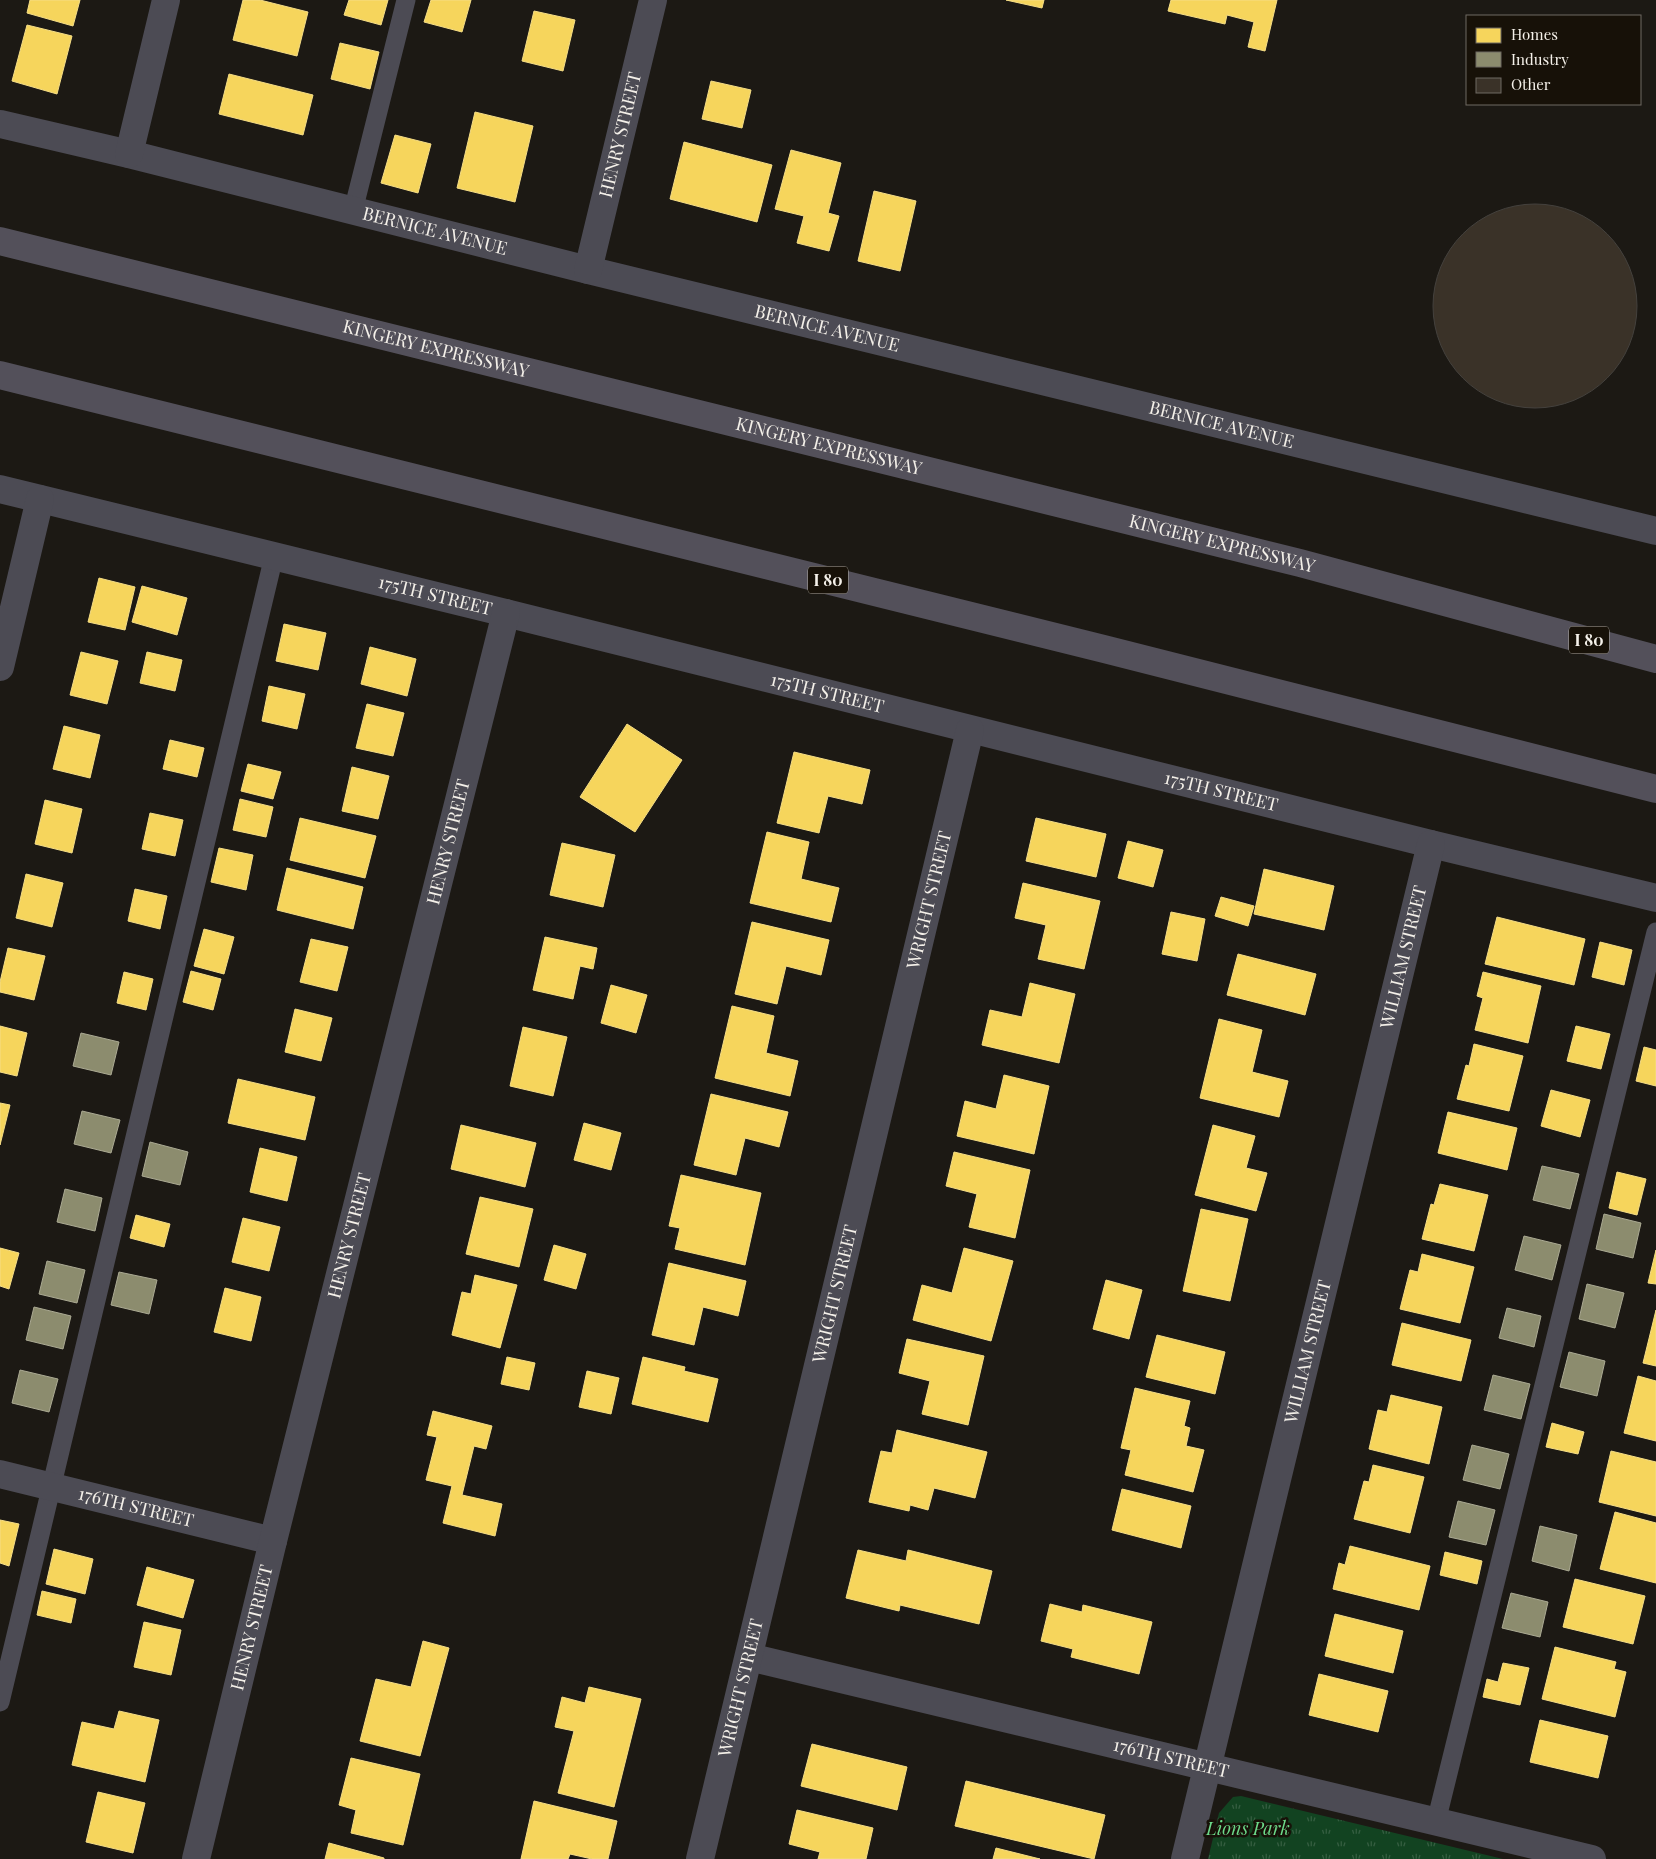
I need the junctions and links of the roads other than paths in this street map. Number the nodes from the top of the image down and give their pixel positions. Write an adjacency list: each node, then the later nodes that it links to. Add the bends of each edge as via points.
1 (166, 0): 5 (street)
2 (406, 0): 6 (lane)
3 (654, 0): 8 (street, HENRY STREET)
4 (0, 124): 5 (street, BERNICE AVENUE)
5 (130, 154): 6 (street, BERNICE AVENUE)
6 (354, 210): 8 (street, BERNICE AVENUE)
7 (0, 242): 15 (highway, KINGERY EXPRESSWAY / I 80, via 1290,560)
8 (588, 270): 12 (street, BERNICE AVENUE)
9 (0, 375): 18 (highway, I 80, via 1104,649)
10 (0, 489): 11 (street, 175TH STREET)
11 (40, 499): 13 (street, 175TH STREET); 16 (street)
12 (1656, 531)
13 (274, 556): 14 (street, 175TH STREET); 23 (lane)
14 (506, 613): 17 (street, 175TH STREET); 24 (street, HENRY STREET)
15 (1656, 659)
16 (0, 667)
17 (970, 730): 19 (street, 175TH STREET); 25 (street, WRIGHT STREET)
18 (1656, 790)
19 (1431, 844): 20 (street, 175TH STREET); 27 (street, WILLIAM STREET)
20 (1656, 898)
21 (1656, 932): 28 (lane)
22 (0, 1474): 23 (street, 176TH STREET)
23 (52, 1486): 24 (street, 176TH STREET); 26 (lane)
24 (272, 1541): 29 (street, HENRY STREET)
25 (749, 1657): 27 (street, 176TH STREET); 30 (street, WRIGHT STREET)
26 (0, 1702)
27 (1208, 1768): 28 (street, 176TH STREET); 31 (street, WILLIAM STREET)
28 (1436, 1822): 32 (street, 176TH STREET)
29 (196, 1859)
30 (700, 1859)
31 (1185, 1859)
32 (1592, 1859)

